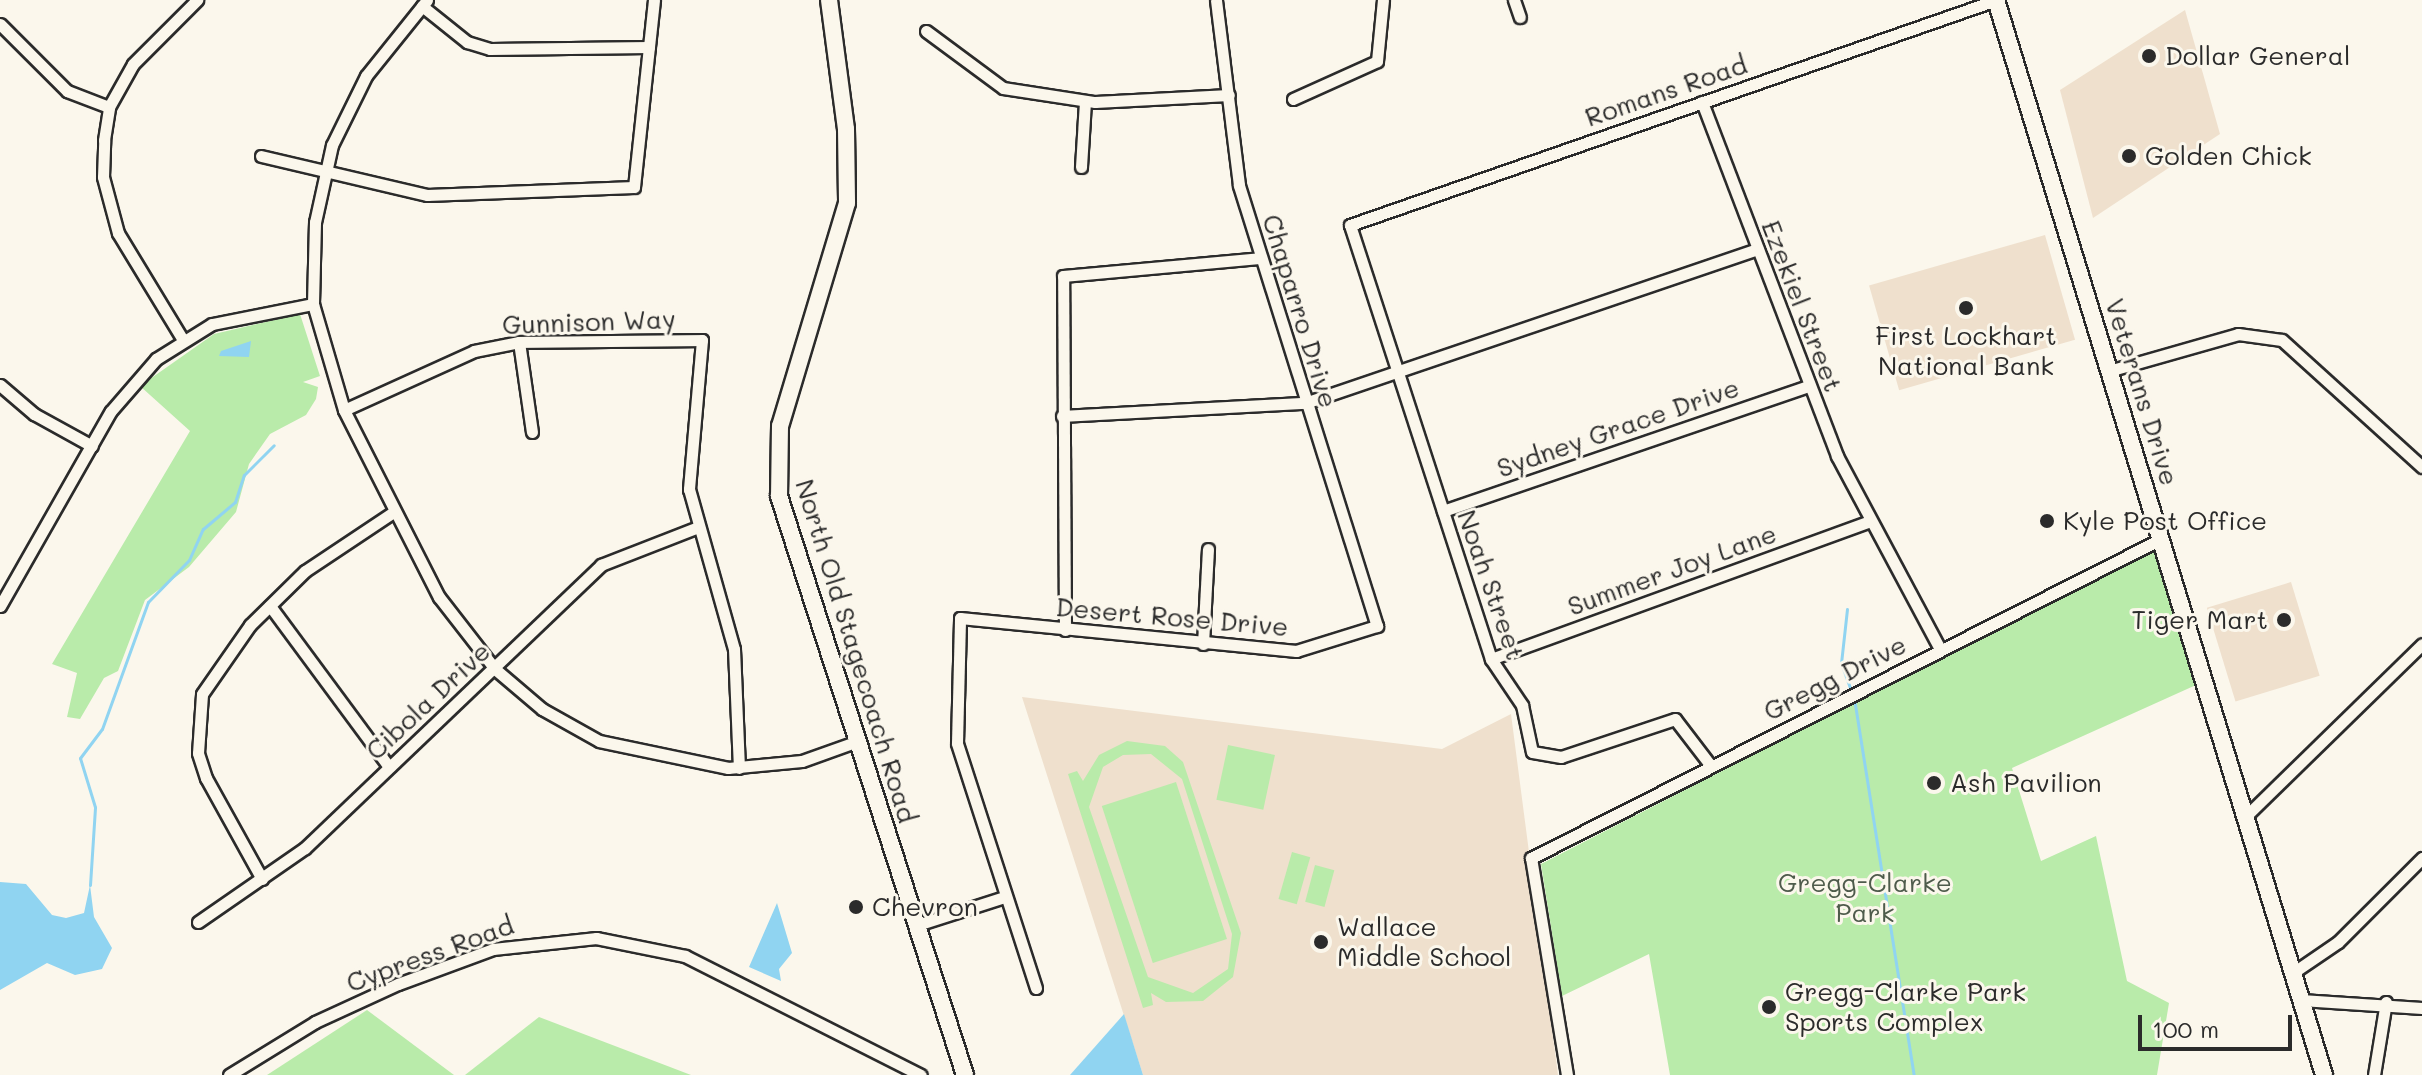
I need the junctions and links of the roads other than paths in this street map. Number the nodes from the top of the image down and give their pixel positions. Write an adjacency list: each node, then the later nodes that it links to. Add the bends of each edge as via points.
1 (197, 0): 17 (street, via 147,45)
2 (654, 0): 12 (street)
3 (829, 0): 53 (main road, North Old Stagecoach Road, via 846,129 847,203 780,426 777,472 783,512)
4 (1216, 0): 13 (street, Chaparro Drive)
5 (1383, 0): 14 (street, via 1377,61)
6 (1514, 0): 9 (street)
7 (1996, 0): 16 (street, Romans Road); 27 (main road, Veterans Drive)
8 (424, 3): 12 (street, via 467,42 490,49); 20 (street, via 366,76)
9 (1520, 17)
10 (0, 24): 17 (street, via 67,91)
11 (926, 31): 15 (street, via 1003,88)
12 (649, 47): 20 (street, via 634,187 427,195)
13 (1229, 95): 15 (street); 23 (street, Chaparro Drive, via 1239,185)
14 (1293, 99)
15 (1085, 101): 19 (street)
16 (1702, 102): 21 (street, Romans Road); 22 (street, Ezekiel Street)
17 (109, 107): 25 (street, via 108,205)
18 (261, 156): 20 (street)
19 (1081, 167)
20 (326, 172): 24 (street, via 315,222)
21 (1350, 225): 28 (street, Noah Street)
22 (1757, 249): 28 (street); 30 (street, Ezekiel Street)
23 (1259, 258): 31 (street, Chaparro Drive); 33 (street, via 1063,276)
24 (313, 304): 25 (street, via 241,314); 32 (street)
25 (183, 340): 35 (street, via 132,383)
26 (519, 342): 32 (street, Gunnison Way, via 474,351); 34 (street); 40 (street, Gunnison Way, via 702,340 687,450)
27 (2112, 370): 36 (street, via 2238,334 2282,340); 41 (main road, Veterans Drive)
28 (1399, 376): 31 (street); 37 (street, Noah Street)
29 (0, 385): 35 (street, via 34,414)
30 (1808, 386): 37 (street, Sydney Grace Drive); 39 (street, Ezekiel Street)
31 (1305, 403): 33 (street); 46 (street, Chaparro Drive)
32 (344, 410): 38 (street)
33 (1062, 416): 47 (street)
34 (532, 432)
35 (92, 446): 43 (street)
36 (2422, 467)
37 (1443, 511): 51 (street, Noah Street)
38 (392, 513): 45 (street, via 329,551); 52 (street, via 439,597)
39 (1868, 522): 50 (street, Ezekiel Street); 51 (street, Summer Joy Lane)
40 (696, 528): 52 (street, Cibola Drive, via 601,565); 56 (street, Gunnison Way, via 734,649)
41 (2161, 539): 50 (street, Gregg Drive); 57 (main road, Veterans Drive)
42 (1208, 549): 48 (street)
43 (5, 584): 44 (street)
44 (0, 606)
45 (270, 606): 55 (street); 59 (street, via 219,663 197,722 206,778)
46 (1377, 626): 48 (street, Desert Rose Drive, via 1296,651)
47 (1065, 630): 48 (street, Desert Rose Drive); 60 (street, Desert Rose Drive, via 960,618 957,743)
48 (1203, 644)
49 (2422, 644): 57 (street)
50 (1940, 649): 54 (street, Gregg Drive)
51 (1491, 659): 54 (street, Noah Street, via 1522,705 1536,755 1561,757 1675,719)
52 (495, 669): 55 (street, Cibola Drive); 56 (street, via 542,709 599,741 688,765)
53 (858, 741): 56 (street, via 802,761); 62 (main road, North Old Stagecoach Road)
54 (1711, 766): 71 (street, Gregg Drive, via 1531,858)
55 (389, 767): 59 (street, Cibola Drive)
56 (739, 768)
57 (2246, 816): 63 (main road, Veterans Drive)
58 (2422, 858): 63 (street, via 2338,942)
59 (262, 879): 61 (street, Cibola Drive)
60 (1004, 897): 62 (street); 64 (street)
61 (198, 922)
62 (917, 925): 70 (main road, North Old Stagecoach Road)
63 (2294, 972): 65 (main road, Veterans Drive)
64 (1036, 988)
65 (2301, 1000): 66 (street); 72 (main road, Veterans Drive)
66 (2386, 1002): 67 (street); 73 (street)
67 (2422, 1008)
68 (229, 1075): 69 (street, Cypress Road, via 315,1022 398,984 493,949 596,938 685,956)
69 (921, 1075)
70 (965, 1075)
71 (1567, 1075)
72 (2324, 1075)
73 (2374, 1075)

